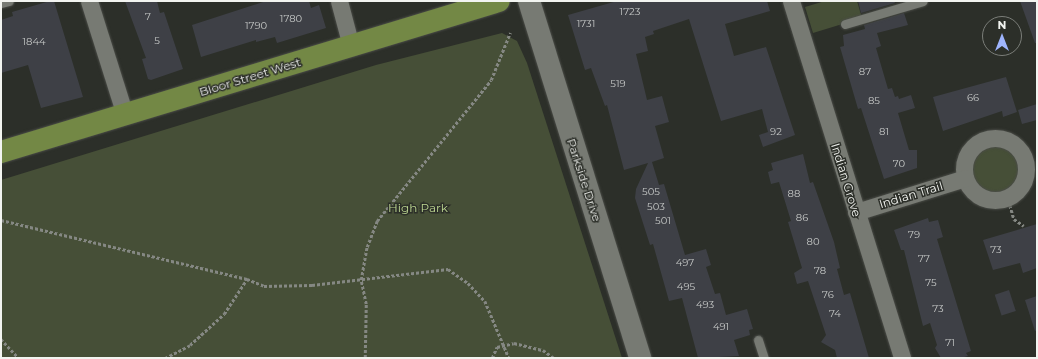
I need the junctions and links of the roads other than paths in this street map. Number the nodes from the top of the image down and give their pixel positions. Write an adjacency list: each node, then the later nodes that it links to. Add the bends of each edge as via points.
1 (9, 1): 8 (lane)
2 (89, 1): 11 (street)
3 (339, 1): 10 (street)
4 (499, 1): 10 (main road, Bloor Street West)
5 (529, 1): 17 (main road, Parkside Drive)
6 (791, 1): 15 (street, Indian Grove)
7 (923, 1): 9 (lane)
8 (1, 3)
9 (845, 24)
10 (351, 46): 11 (main road, Bloor Street West)
11 (125, 115): 12 (main road, Bloor Street West)
12 (1, 152)
13 (1031, 157): 14 (street, via 1009,141 995,138 985,140 970,151 965,160); 14 (street, via 1021,188 1005,199 986,199 977,195)
14 (965, 178): 15 (street, Indian Trail)
15 (856, 212): 19 (street, Indian Grove)
16 (758, 340): 18 (lane)
17 (640, 358)
18 (764, 358)
19 (902, 358)

